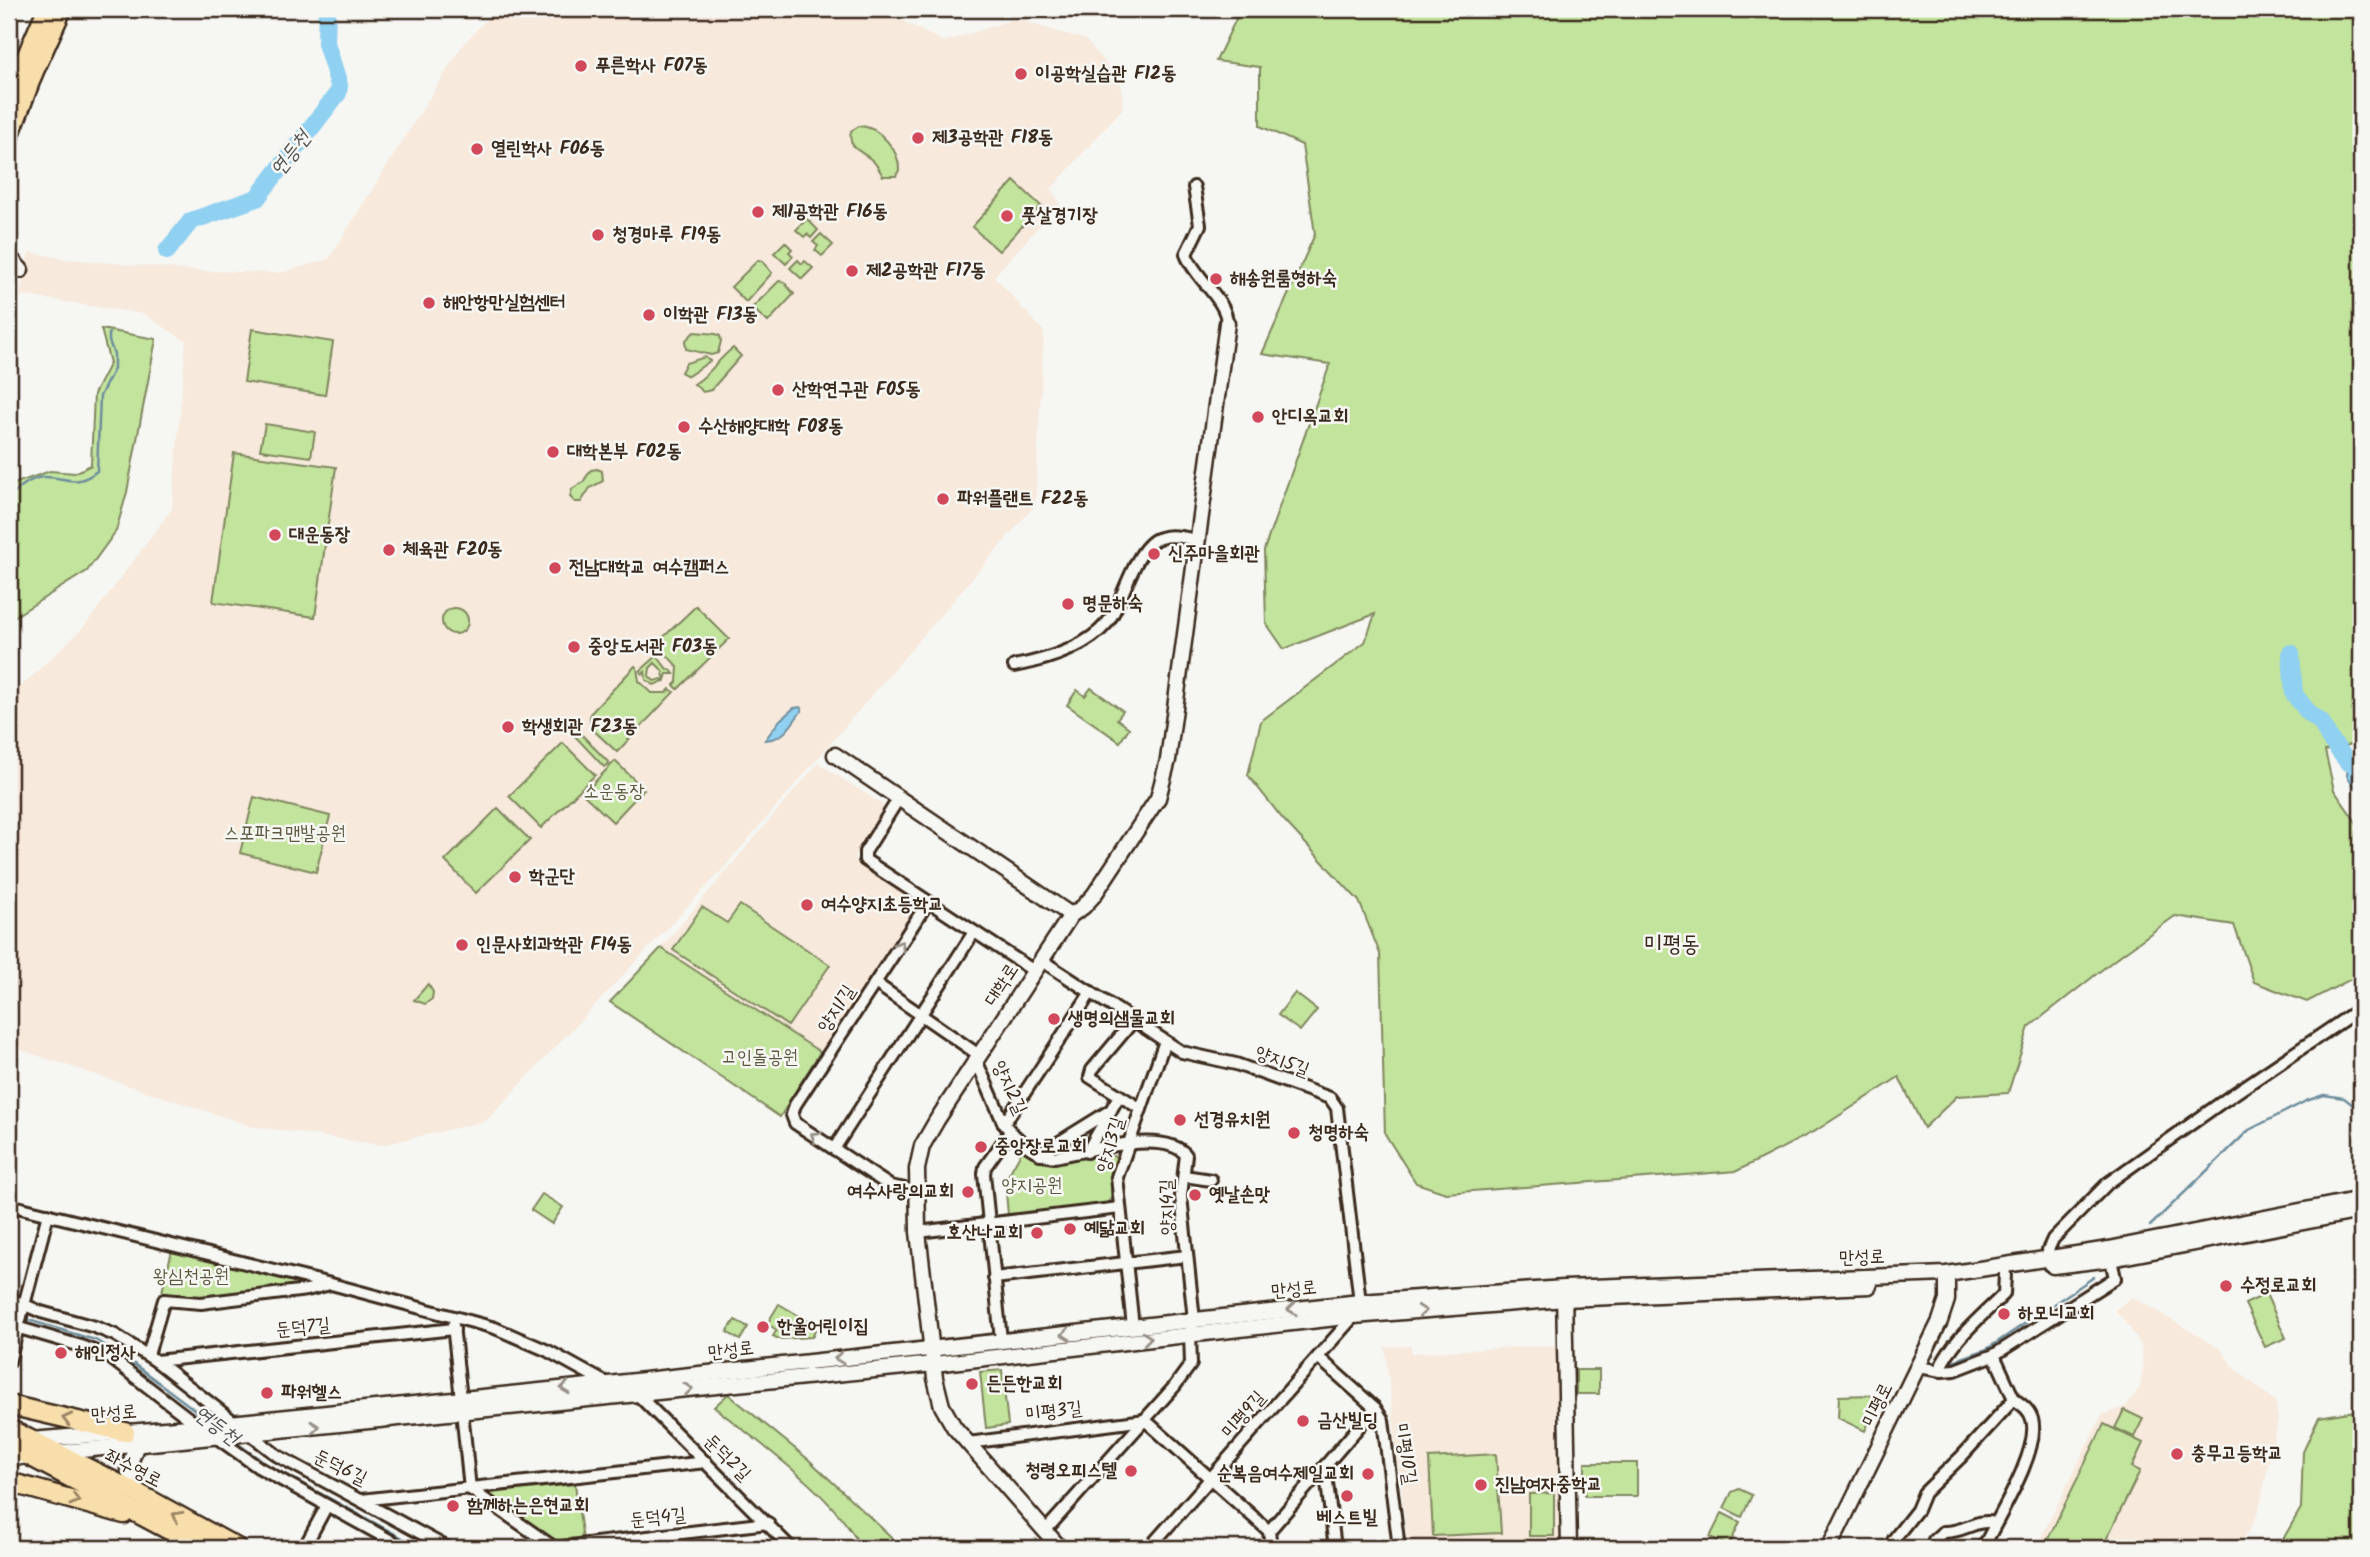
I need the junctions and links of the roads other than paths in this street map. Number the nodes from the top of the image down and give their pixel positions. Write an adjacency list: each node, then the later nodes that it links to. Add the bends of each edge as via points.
1 (47, 9): 3 (main road)
2 (62, 9): 4 (main road)
3 (9, 97)
4 (9, 137)
5 (1194, 187): 6 (street, via 1200,225 1186,254 1224,309)
6 (1227, 323): 7 (street, 대학로)
7 (1198, 540): 8 (street, via 1163,537 1153,541 1101,629 1051,658); 12 (street, 대학로, via 1162,788 1094,895)
8 (1014, 666)
9 (835, 755): 10 (street)
10 (899, 798): 11 (street, via 864,857); 12 (street)
11 (928, 902): 13 (street); 15 (street, 양지1길, one-way to 11)
12 (1071, 915): 14 (street, 대학로)
13 (974, 932): 14 (street); 18 (street)
14 (1038, 966): 16 (street, 양지5길); 21 (street, 대학로)
15 (875, 982): 18 (street, 양지1길); 27 (street, 양지1길, one-way to 15, via 795,1123 793,1110)
16 (1091, 992): 19 (street, 양지5길); 25 (street)
17 (2361, 1008): 42 (street, via 2108,1183 2053,1240)
18 (921, 1014): 21 (street, 양지1길); 27 (street)
19 (1134, 1020): 20 (street, 양지5길); 22 (street, via 1090,1075)
20 (1165, 1041): 23 (street, 양지3길); 51 (street, 양지5길, via 1185,1053 1236,1064 1334,1100)
21 (978, 1057): 25 (street, 양지2길); 32 (street, 대학로, via 922,1146)
22 (1119, 1096): 23 (street); 24 (street)
23 (1140, 1109): 26 (street, 양지3길)
24 (1111, 1110): 28 (street); 29 (street)
25 (1007, 1128): 29 (street, 양지2길); 38 (street, 양지2길, via 984,1170)
26 (1127, 1145): 28 (street); 30 (street, 양지4길, via 1157,1142 1184,1151); 35 (street, 양지3길, via 1117,1177)
27 (834, 1149): 32 (street, 양지1길, via 890,1186)
28 (1087, 1152): 29 (street, via 1054,1157)
29 (1040, 1154)
30 (1184, 1176): 31 (street); 41 (street, 양지4길, via 1181,1196)
31 (1211, 1180)
32 (916, 1191): 39 (street, 대학로)
33 (2361, 1199): 40 (street, 만성로)
34 (9, 1205): 37 (street, 둔덕7길)
35 (1120, 1208): 38 (street); 43 (street, 양지3길)
36 (2361, 1211): 40 (street, 만성로)
37 (48, 1214): 47 (street, 둔덕7길); 50 (street)
38 (988, 1224): 39 (street); 45 (street, 양지2길)
39 (918, 1232): 58 (street, 대학로)
40 (2110, 1254): 42 (street, 만성로); 59 (street, via 2115,1278)
41 (1187, 1256): 43 (street); 55 (street, 양지4길)
42 (2049, 1262): 44 (street, 만성로); 46 (street, 만성로)
43 (1126, 1263): 45 (street); 54 (street, 양지3길)
44 (2005, 1274): 46 (street, 만성로); 65 (street, via 2004,1294 1956,1342)
45 (994, 1278): 57 (street, 양지2길)
46 (1948, 1278): 48 (street, 만성로); 64 (street, 미평로, via 1944,1310)
47 (331, 1284): 52 (street, 둔덕7길); 61 (street, 둔덕7길, via 201,1303 164,1300)
48 (1565, 1293): 51 (street, 만성로); 111 (street)
49 (9, 1298): 50 (street)
50 (24, 1306): 53 (street); 61 (street, via 96,1326)
51 (1357, 1309): 55 (street, 만성로); 60 (street, 미평9길)
52 (452, 1315): 56 (street); 66 (street, 둔덕7길, via 522,1338)
53 (13, 1327): 62 (street); 74 (street, via 109,1357)
54 (1133, 1327): 55 (street, 만성로); 57 (street, 만성로, one-way to 57)
55 (1192, 1327): 63 (street, 만성로, one-way to 55); 72 (street, via 1190,1367)
56 (454, 1329): 61 (street, 둔덕7길); 70 (street)
57 (1001, 1340): 58 (street, 만성로)
58 (932, 1347): 63 (street); 66 (street, 만성로, one-way to 66)
59 (1994, 1356): 65 (street, via 1955,1370); 68 (street)
60 (1318, 1357): 71 (street, 미평10길); 86 (street, 미평9길)
61 (152, 1358): 73 (street)
62 (9, 1362)
63 (934, 1364): 67 (street, 만성로, one-way to 63); 79 (street, via 942,1406)
64 (1918, 1367): 65 (street); 112 (street, 미평로)
65 (1939, 1370)
66 (608, 1384): 70 (street, 만성로, one-way to 70)
67 (636, 1394): 70 (street, 만성로); 84 (street, 둔덕2길)
68 (2014, 1399): 92 (street, via 2031,1416 2032,1443); 113 (street, via 1924,1493)
69 (9, 1405): 78 (main road, one-way to 69)
70 (462, 1405): 73 (street, 만성로); 76 (street, 만성로, one-way to 70); 88 (street)
71 (1375, 1408): 85 (street, 미평10길); 110 (street, 미평10길, via 1386,1432)
72 (1145, 1420): 79 (street, 미평3길); 86 (street); 95 (street)
73 (232, 1423): 74 (street, 만성로); 76 (street)
74 (200, 1426): 77 (street); 78 (street, 만성로)
75 (9, 1429): 81 (main road, 좌수영로)
76 (247, 1434): 77 (street, 만성로); 90 (street, 둔덕6길, via 278,1456)
77 (218, 1436): 78 (street, 만성로); 91 (street, via 258,1467)
78 (131, 1438): 81 (street, 만성로); 82 (street, 만성로); 89 (street, via 128,1469)
79 (968, 1443): 95 (street)
80 (9, 1445): 81 (main road, 좌수영로)
81 (29, 1448): 82 (main road, 좌수영로); 83 (street, 만성로); 93 (main road, 좌수영로)
82 (56, 1453): 89 (main road, 좌수영로)
83 (9, 1459)
84 (706, 1462): 88 (street, 둔덕6길); 94 (street, 둔덕2길)
85 (1325, 1466): 96 (street, 미평10길); 109 (street)
86 (1211, 1479): 96 (street); 107 (street, 미평9길)
87 (12, 1488): 93 (main road, one-way to 93)
88 (470, 1489): 90 (street, 둔덕6길); 103 (street)
89 (139, 1494): 99 (main road, 좌수영로, one-way to 89)
90 (361, 1500): 102 (street)
91 (326, 1507): 100 (street); 101 (street)
92 (1996, 1522): 114 (street, via 1982,1521 1956,1532 1942,1532); 115 (street)
93 (158, 1523): 98 (main road, 좌수영로)
94 (768, 1524): 97 (street, 둔덕4길); 105 (street, 둔덕2길)
95 (1045, 1531): 106 (street)
96 (1269, 1531): 108 (street)
97 (661, 1535): 103 (street, 둔덕4길); 104 (street)
98 (203, 1548)
99 (237, 1548)
100 (304, 1548)
101 (404, 1548)
102 (448, 1548)
103 (554, 1548)
104 (676, 1548)
105 (791, 1548)
106 (1060, 1548)
107 (1150, 1548)
108 (1270, 1548)
109 (1335, 1548)
110 (1399, 1548)
111 (1569, 1548)
112 (1829, 1548)
113 (1889, 1548)
114 (1931, 1548)
115 (1983, 1548)

